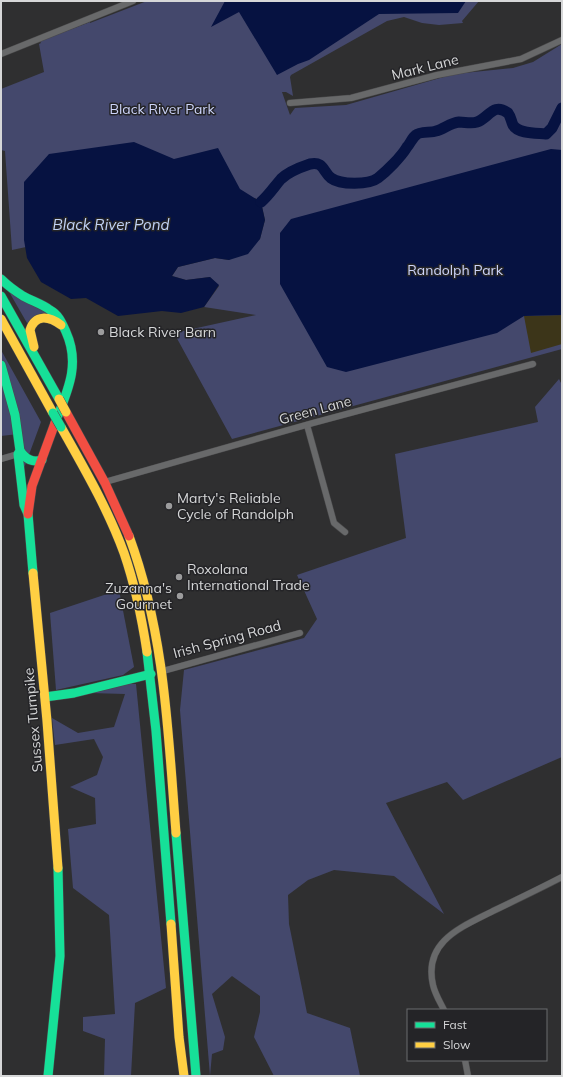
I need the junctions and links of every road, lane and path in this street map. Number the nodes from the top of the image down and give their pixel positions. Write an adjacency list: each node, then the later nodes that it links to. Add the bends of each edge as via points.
1 (133, 1): 3 (street)
2 (562, 40): 4 (street, Mark Lane, via 521,59 437,75 351,98)
3 (1, 54)
4 (290, 103)
5 (1, 279): 8 (main road, via 14,291 51,310)
6 (1, 296): 11 (main road)
7 (1, 319): 21 (main road, bridge, via 100,499 124,555 144,628)
8 (66, 330): 11 (main road, via 50,318 39,318 33,324 30,336); 15 (main road, via 72,346 74,367)
9 (533, 364): 12 (street, Green Lane)
10 (1, 365): 13 (main road, Sussex Turnpike, via 14,409)
11 (41, 368): 16 (main road, bridge)
12 (307, 425): 16 (street, Green Lane); 18 (street, via 334,523)
13 (19, 453): 14 (street); 15 (main road, via 28,460); 17 (main road, Sussex Turnpike, via 24,505)
14 (1, 459)
15 (42, 460): 17 (main road, via 32,486)
16 (105, 482): 20 (main road, via 131,540 144,581)
17 (28, 514): 22 (main road, Sussex Turnpike)
18 (345, 532)
19 (300, 633): 20 (street, Irish Spring Road)
20 (162, 671): 28 (main road)
21 (151, 674): 22 (main road, via 74,693); 27 (main road)
22 (45, 697): 26 (main road, Sussex Turnpike, via 60,912 58,976)
23 (562, 877): 24 (street, via 468,923 445,939 437,950 432,968 435,992)
24 (444, 1009)
25 (464, 1061): 29 (street)
26 (48, 1076)
27 (184, 1076)
28 (196, 1076)
29 (468, 1076)

